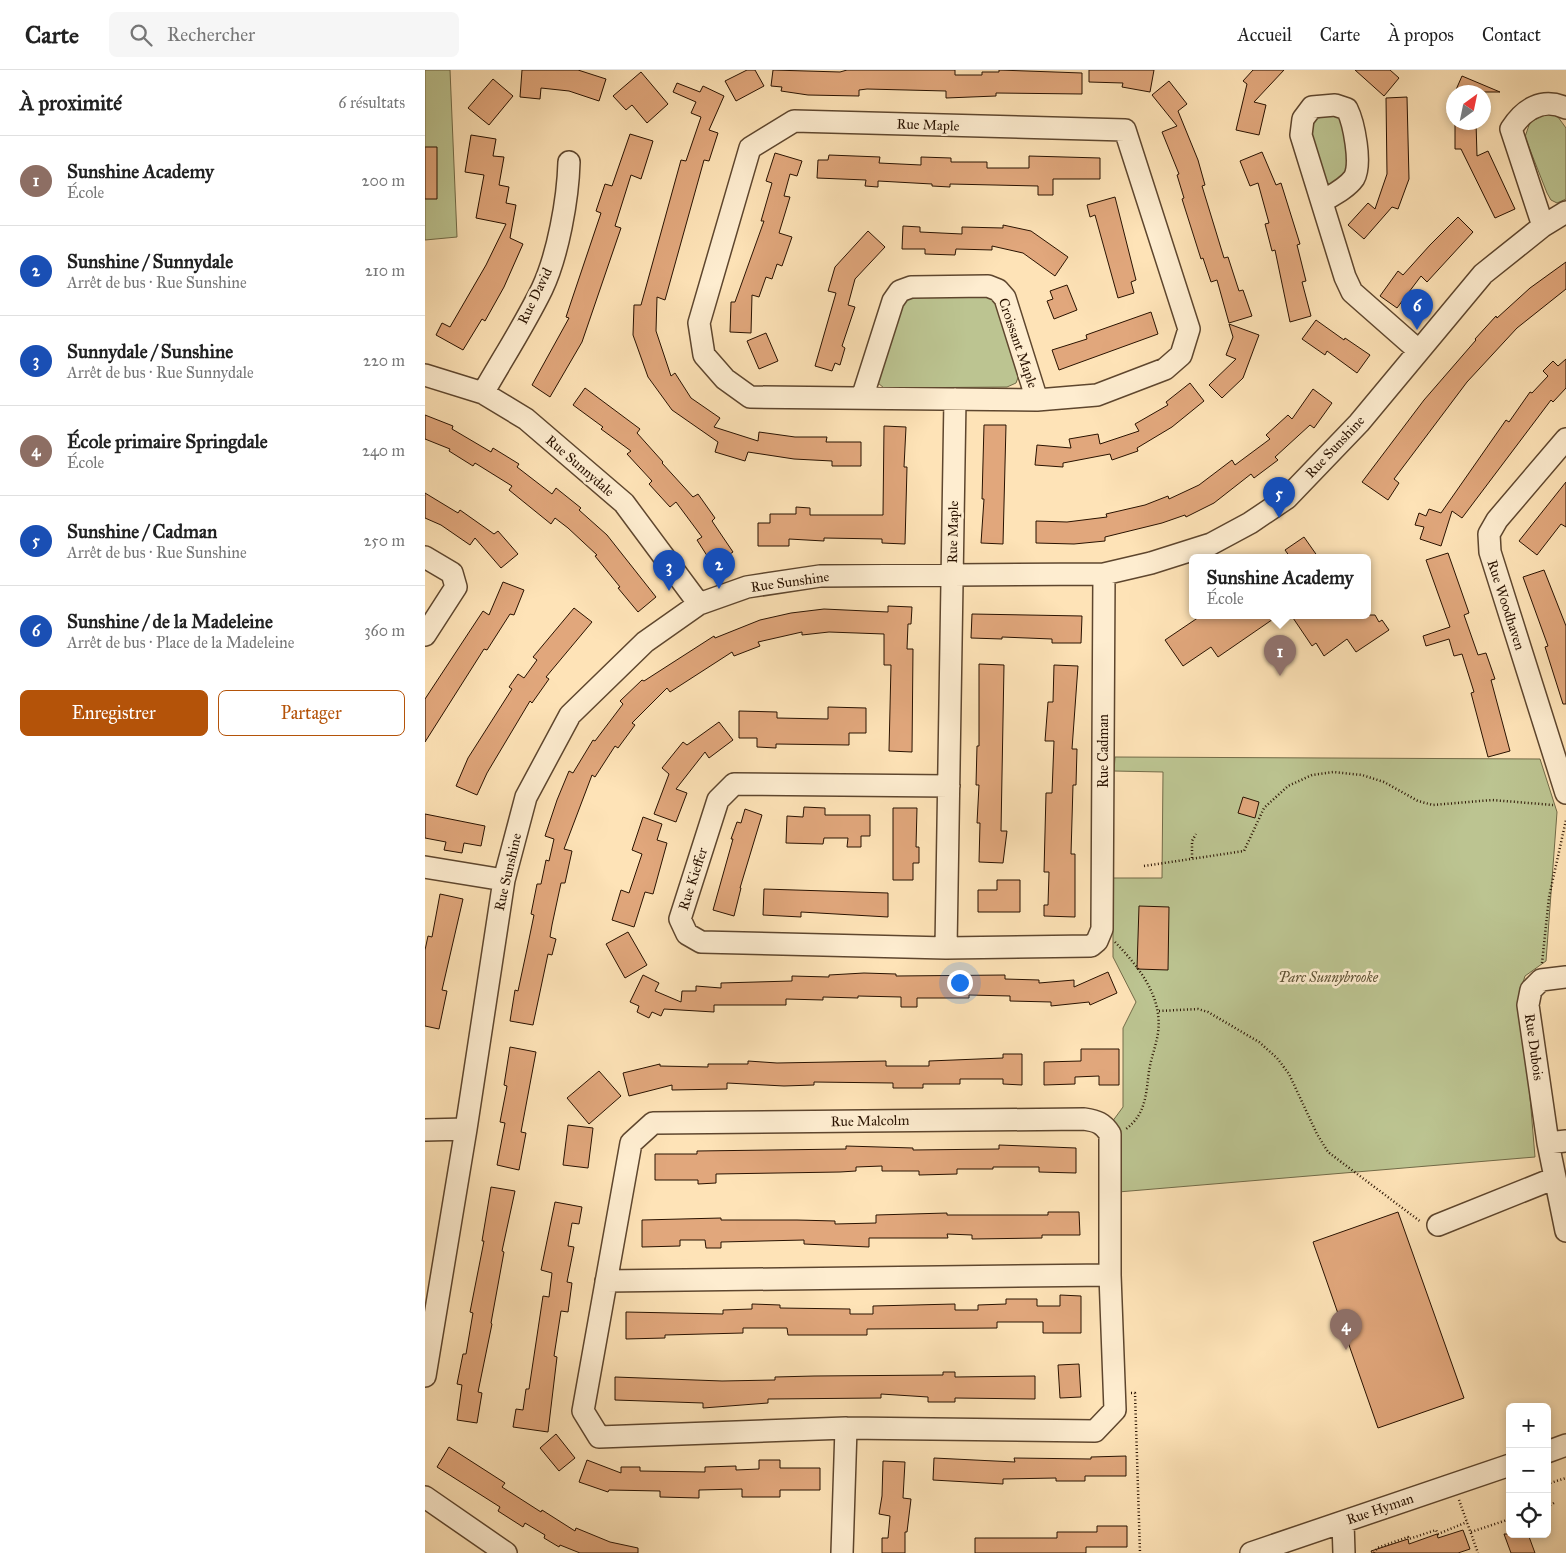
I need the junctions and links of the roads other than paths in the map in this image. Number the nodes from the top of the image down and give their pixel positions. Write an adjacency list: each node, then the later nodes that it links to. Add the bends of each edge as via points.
1 (1566, 108): 5 (street, via 1556,103 1529,108 1511,129)
2 (569, 162): 8 (street, Rue David, via 568,190 550,267 542,288)
3 (1323, 201): 6 (street, via 1352,292)
4 (1566, 212): 5 (street, Rue Sunshine)
5 (1543, 226): 6 (street, Rue Sunshine, via 1483,274)
6 (1419, 351): 14 (street, Rue Sunshine, via 1359,423 1287,498 1211,544)
7 (425, 375): 8 (street, Rue Sunnydale)
8 (483, 393): 16 (street, Rue Sunnydale, via 527,420 625,503)
9 (862, 398): 10 (street, Rue Maple); 11 (street, Croissant Maple, via 893,300 900,291 911,287 988,286 1005,298); 11 (street, Rue Maple, via 750,397 725,380 704,355 699,324 750,148 794,121 1125,130 1189,329 1181,355 1165,369 1097,395)
10 (955, 399): 11 (street, Rue Maple); 15 (street, Rue Maple)
11 (1037, 400)
12 (1566, 439): 19 (street, Rue Woodhaven, via 1497,520 1489,534 1490,552)
13 (425, 557): 17 (street, via 452,573 456,587)
14 (1104, 574): 15 (street, Rue Sunshine); 22 (street, Rue Cadman)
15 (952, 575): 16 (street, Rue Sunshine, via 820,576 747,588); 18 (street)
16 (699, 604): 21 (street, Rue Sunshine, via 645,642 570,715 526,797)
17 (425, 635)
18 (949, 786): 23 (street); 23 (street, Rue Kieffer, via 734,784 718,800 680,919 687,934 701,942)
19 (1562, 799)
20 (425, 867): 21 (street)
21 (504, 880): 25 (street, Rue Sunshine)
22 (1102, 929): 23 (street, Rue Kieffer, via 1091,946)
23 (946, 948)
24 (1566, 978): 27 (street, Rue Dubois, via 1541,980 1531,990 1528,1005)
25 (466, 1129): 26 (street); 33 (street, Rue Sunshine)
26 (425, 1130)
27 (1557, 1142): 28 (street, Rue Dubois)
28 (1555, 1178): 29 (street); 30 (street, Rue Dubois)
29 (1432, 1226)
30 (1566, 1231)
31 (1111, 1275): 32 (street); 32 (street, Rue Malcolm, via 1110,1134 1098,1121 653,1123 631,1143); 35 (street, Rue Malcolm, via 1115,1410 1095,1431)
32 (606, 1281): 35 (street, Rue Malcolm, via 583,1411 599,1437)
33 (431, 1306): 34 (street, Rue Sunshine)
34 (425, 1376)
35 (846, 1428): 42 (street)
36 (1566, 1445): 37 (street)
37 (1551, 1451)
38 (1506, 1466): 40 (street, Rue Hyman)
39 (425, 1497): 41 (street)
40 (1343, 1522): 43 (street, Rue Hyman); 44 (street)
41 (506, 1553)
42 (842, 1553)
43 (1251, 1553)
44 (1344, 1553)

